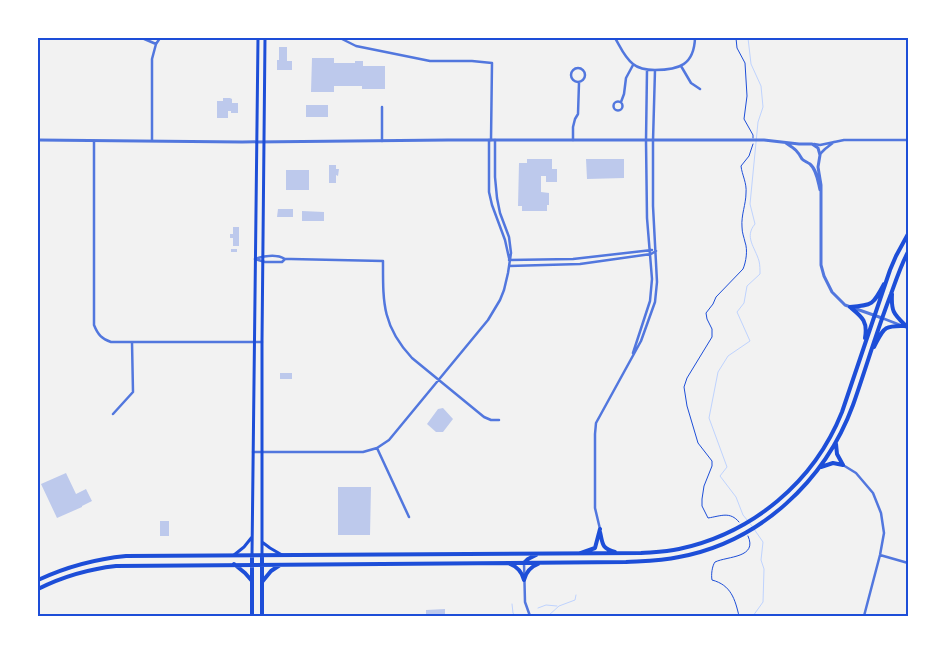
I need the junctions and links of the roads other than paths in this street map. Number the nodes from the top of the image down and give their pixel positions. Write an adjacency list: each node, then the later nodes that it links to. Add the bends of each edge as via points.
1 (142, 38): 8 (street)
2 (160, 38): 8 (street)
3 (258, 38): 26 (main road)
4 (265, 38): 27 (main road)
5 (340, 38): 19 (street, via 356,46 430,61 492,62)
6 (615, 38): 9 (street)
7 (695, 38): 10 (street, via 694,50)
8 (156, 44): 18 (street, via 152,59)
9 (633, 64): 11 (street); 15 (street)
10 (681, 66): 12 (street); 14 (street, via 691,83)
11 (647, 70): 12 (street); 24 (street)
12 (654, 70): 25 (street)
13 (578, 83): 13 (street, via 586,76 578,68 570,74); 20 (street, via 578,114 573,126)
14 (700, 89)
15 (621, 102)
16 (382, 107): 23 (street)
17 (38, 140): 22 (street)
18 (152, 140): 22 (street); 26 (street)
19 (492, 140): 20 (street); 23 (street); 43 (street, via 498,206 510,243); 43 (street, via 488,179 490,198)
20 (573, 140): 24 (street)
21 (908, 140): 28 (street)
22 (94, 141): 51 (street, via 94,325 105,340)
23 (382, 141): 27 (street)
24 (646, 141): 25 (street); 37 (street, via 647,218)
25 (653, 141): 29 (street, via 776,140); 38 (street)
26 (256, 142): 27 (street); 41 (main road)
27 (263, 142): 42 (main road)
28 (834, 142): 31 (street); 33 (street)
29 (786, 143): 30 (street); 32 (street)
30 (806, 144): 31 (street); 32 (street)
31 (814, 144): 33 (street)
32 (801, 151): 34 (street, via 803,161)
33 (819, 157): 34 (street, via 814,163); 35 (street)
34 (809, 163): 35 (street)
35 (821, 193): 47 (street, via 824,276 832,292)
36 (908, 234): 45 (main road)
37 (651, 250): 38 (street); 40 (street); 43 (street, via 573,259)
38 (656, 251): 40 (street); 55 (street, via 658,282 655,302)
39 (908, 252): 46 (main road)
40 (651, 254): 44 (street, via 580,264); 55 (street, via 650,300)
41 (255, 259): 42 (street); 52 (main road)
42 (263, 259): 53 (main road); 57 (street, via 282,262 285,259 383,261 383,297 390,326 404,349)
43 (509, 260): 44 (street)
44 (509, 266): 57 (street, via 500,300 488,320)
45 (890, 270): 47 (main road, via 875,300 868,305); 48 (main road)
46 (893, 288): 49 (main road); 50 (main road, via 894,314)
47 (850, 307): 48 (street); 54 (main road, via 867,328)
48 (875, 316): 49 (street); 54 (main road)
49 (882, 318): 50 (street); 56 (main road)
50 (907, 327): 56 (main road, via 883,330)
51 (132, 342): 52 (street); 58 (street, via 133,392)
52 (254, 342): 53 (street); 62 (main road)
53 (262, 342): 63 (main road)
54 (864, 348): 70 (main road, via 836,426 812,466 783,497 760,515 710,540 679,549)
55 (632, 357): 67 (street, via 596,423 595,508)
56 (867, 360): 60 (main road)
57 (438, 380): 59 (street, via 484,417); 61 (street, via 389,440)
58 (113, 414)
59 (499, 420)
60 (838, 439): 64 (main road, via 837,454); 65 (main road)
61 (377, 448): 63 (street, via 363,452); 66 (street)
62 (253, 452): 63 (street); 68 (main road)
63 (261, 452): 69 (main road)
64 (843, 465): 65 (main road, via 828,464); 77 (street, via 864,481 876,499 884,533)
65 (818, 470): 79 (main road, via 799,492 764,522 737,538 699,552 679,558 639,562)
66 (409, 517)
67 (600, 529): 70 (main road, via 604,547); 72 (main road, via 595,548)
68 (252, 536): 73 (main road); 74 (main road)
69 (262, 542): 75 (main road); 76 (main road)
70 (620, 553): 72 (main road)
71 (538, 554): 72 (main road); 76 (main road); 78 (main road)
72 (576, 554)
73 (234, 555): 74 (main road); 86 (main road, via 115,557 82,563)
74 (252, 555): 75 (main road); 83 (main road)
75 (262, 555): 76 (main road); 84 (main road)
76 (282, 555)
77 (880, 555): 80 (street); 94 (street)
78 (524, 563): 79 (main road); 82 (main road); 87 (street)
79 (542, 563): 87 (main road, via 530,569)
80 (908, 563)
81 (234, 564): 83 (main road); 88 (main road); 90 (main road, via 107,567 75,574)
82 (507, 564): 85 (main road); 87 (main road, via 518,569)
83 (252, 565): 84 (main road); 88 (main road)
84 (262, 565): 85 (main road); 89 (main road)
85 (281, 565): 89 (main road)
86 (38, 580)
87 (524, 580): 93 (street, via 525,602)
88 (252, 582): 91 (main road)
89 (262, 582): 92 (main road)
90 (38, 589)
91 (252, 616)
92 (262, 616)
93 (530, 616)
94 (864, 616)

